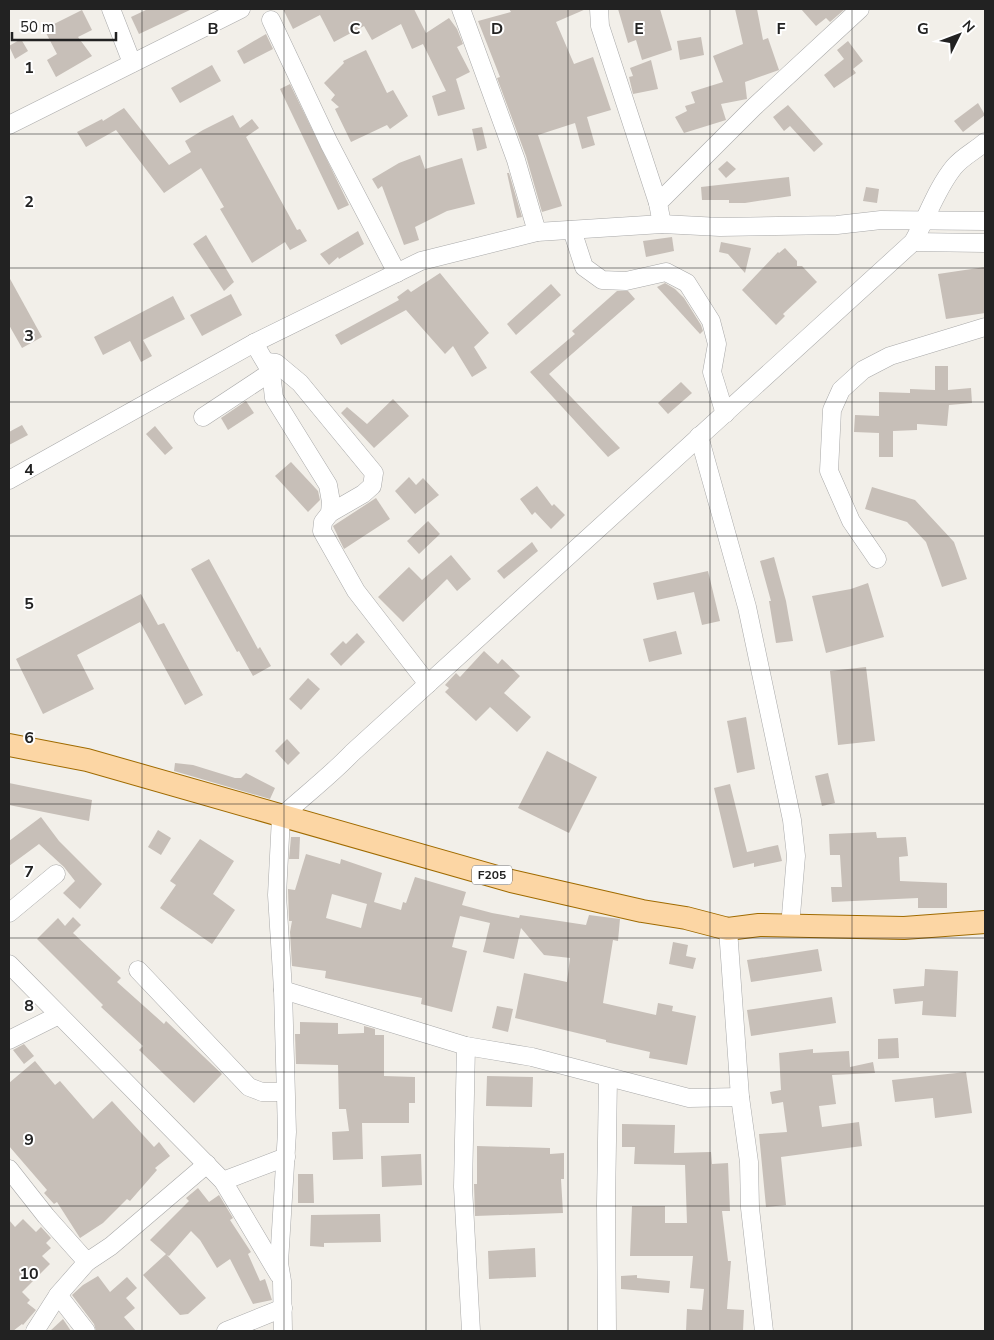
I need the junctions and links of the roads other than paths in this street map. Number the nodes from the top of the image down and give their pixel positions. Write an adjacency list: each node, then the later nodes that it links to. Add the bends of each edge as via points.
1 (111, 9): 7 (street)
2 (241, 9): 7 (street)
3 (461, 9): 15 (street, via 516,160)
4 (599, 9): 10 (street, via 600,26)
5 (860, 9): 10 (street, via 754,107)
6 (271, 20): 18 (street, via 329,143)
7 (132, 62): 8 (street)
8 (9, 125)
9 (985, 142): 11 (street, via 955,166)
10 (658, 203): 13 (street)
11 (926, 220): 12 (street); 13 (street, via 720,227); 16 (street)
12 (985, 222)
13 (662, 224): 14 (street)
14 (572, 230): 15 (street); 22 (street, via 584,267 602,280 626,281 666,272 687,283 711,321 717,344 712,372)
15 (537, 232): 18 (street, via 447,252)
16 (912, 242): 17 (street); 22 (street)
17 (985, 243)
18 (397, 273): 20 (street)
19 (985, 327): 27 (street, via 890,356 863,370 841,390 832,410 829,472 850,522)
20 (254, 342): 21 (street); 25 (street)
21 (269, 367): 23 (street); 26 (street, via 274,398 328,485); 26 (street, via 276,363 300,383 374,473 372,486)
22 (725, 414): 24 (street)
23 (203, 417)
24 (699, 436): 28 (street); 33 (street, via 747,606 792,820 796,856)
25 (9, 480)
26 (330, 513): 28 (street, via 323,522 322,531 356,591)
27 (877, 559)
28 (428, 684): 30 (street, via 331,776)
29 (9, 745): 30 (main road, F205, via 87,760)
30 (281, 817): 35 (main road, F205, via 511,881); 38 (street, via 277,894)
31 (56, 874): 32 (street)
32 (9, 913)
33 (790, 927): 34 (main road, F205); 35 (main road, F205, via 759,925)
34 (985, 927)
35 (728, 929): 44 (street)
36 (9, 964): 39 (street)
37 (138, 970): 43 (street, via 249,1087 262,1092)
38 (283, 990): 41 (street); 43 (street)
39 (59, 1015): 40 (street); 46 (street)
40 (9, 1040)
41 (466, 1046): 42 (street, via 532,1057); 57 (street, via 463,1187)
42 (608, 1078): 44 (street, via 689,1098); 58 (street)
43 (285, 1092): 45 (street)
44 (740, 1097): 59 (street)
45 (286, 1157): 48 (street); 50 (street, via 279,1263)
46 (207, 1164): 48 (street); 49 (street, via 111,1246)
47 (9, 1169): 49 (street)
48 (223, 1181): 50 (street)
49 (87, 1262): 51 (street)
50 (282, 1281): 52 (street)
51 (58, 1295): 53 (street); 54 (street)
52 (283, 1308): 55 (street); 56 (street)
53 (35, 1331)
54 (86, 1331)
55 (226, 1331)
56 (283, 1331)
57 (471, 1331)
58 (607, 1331)
59 (764, 1331)

